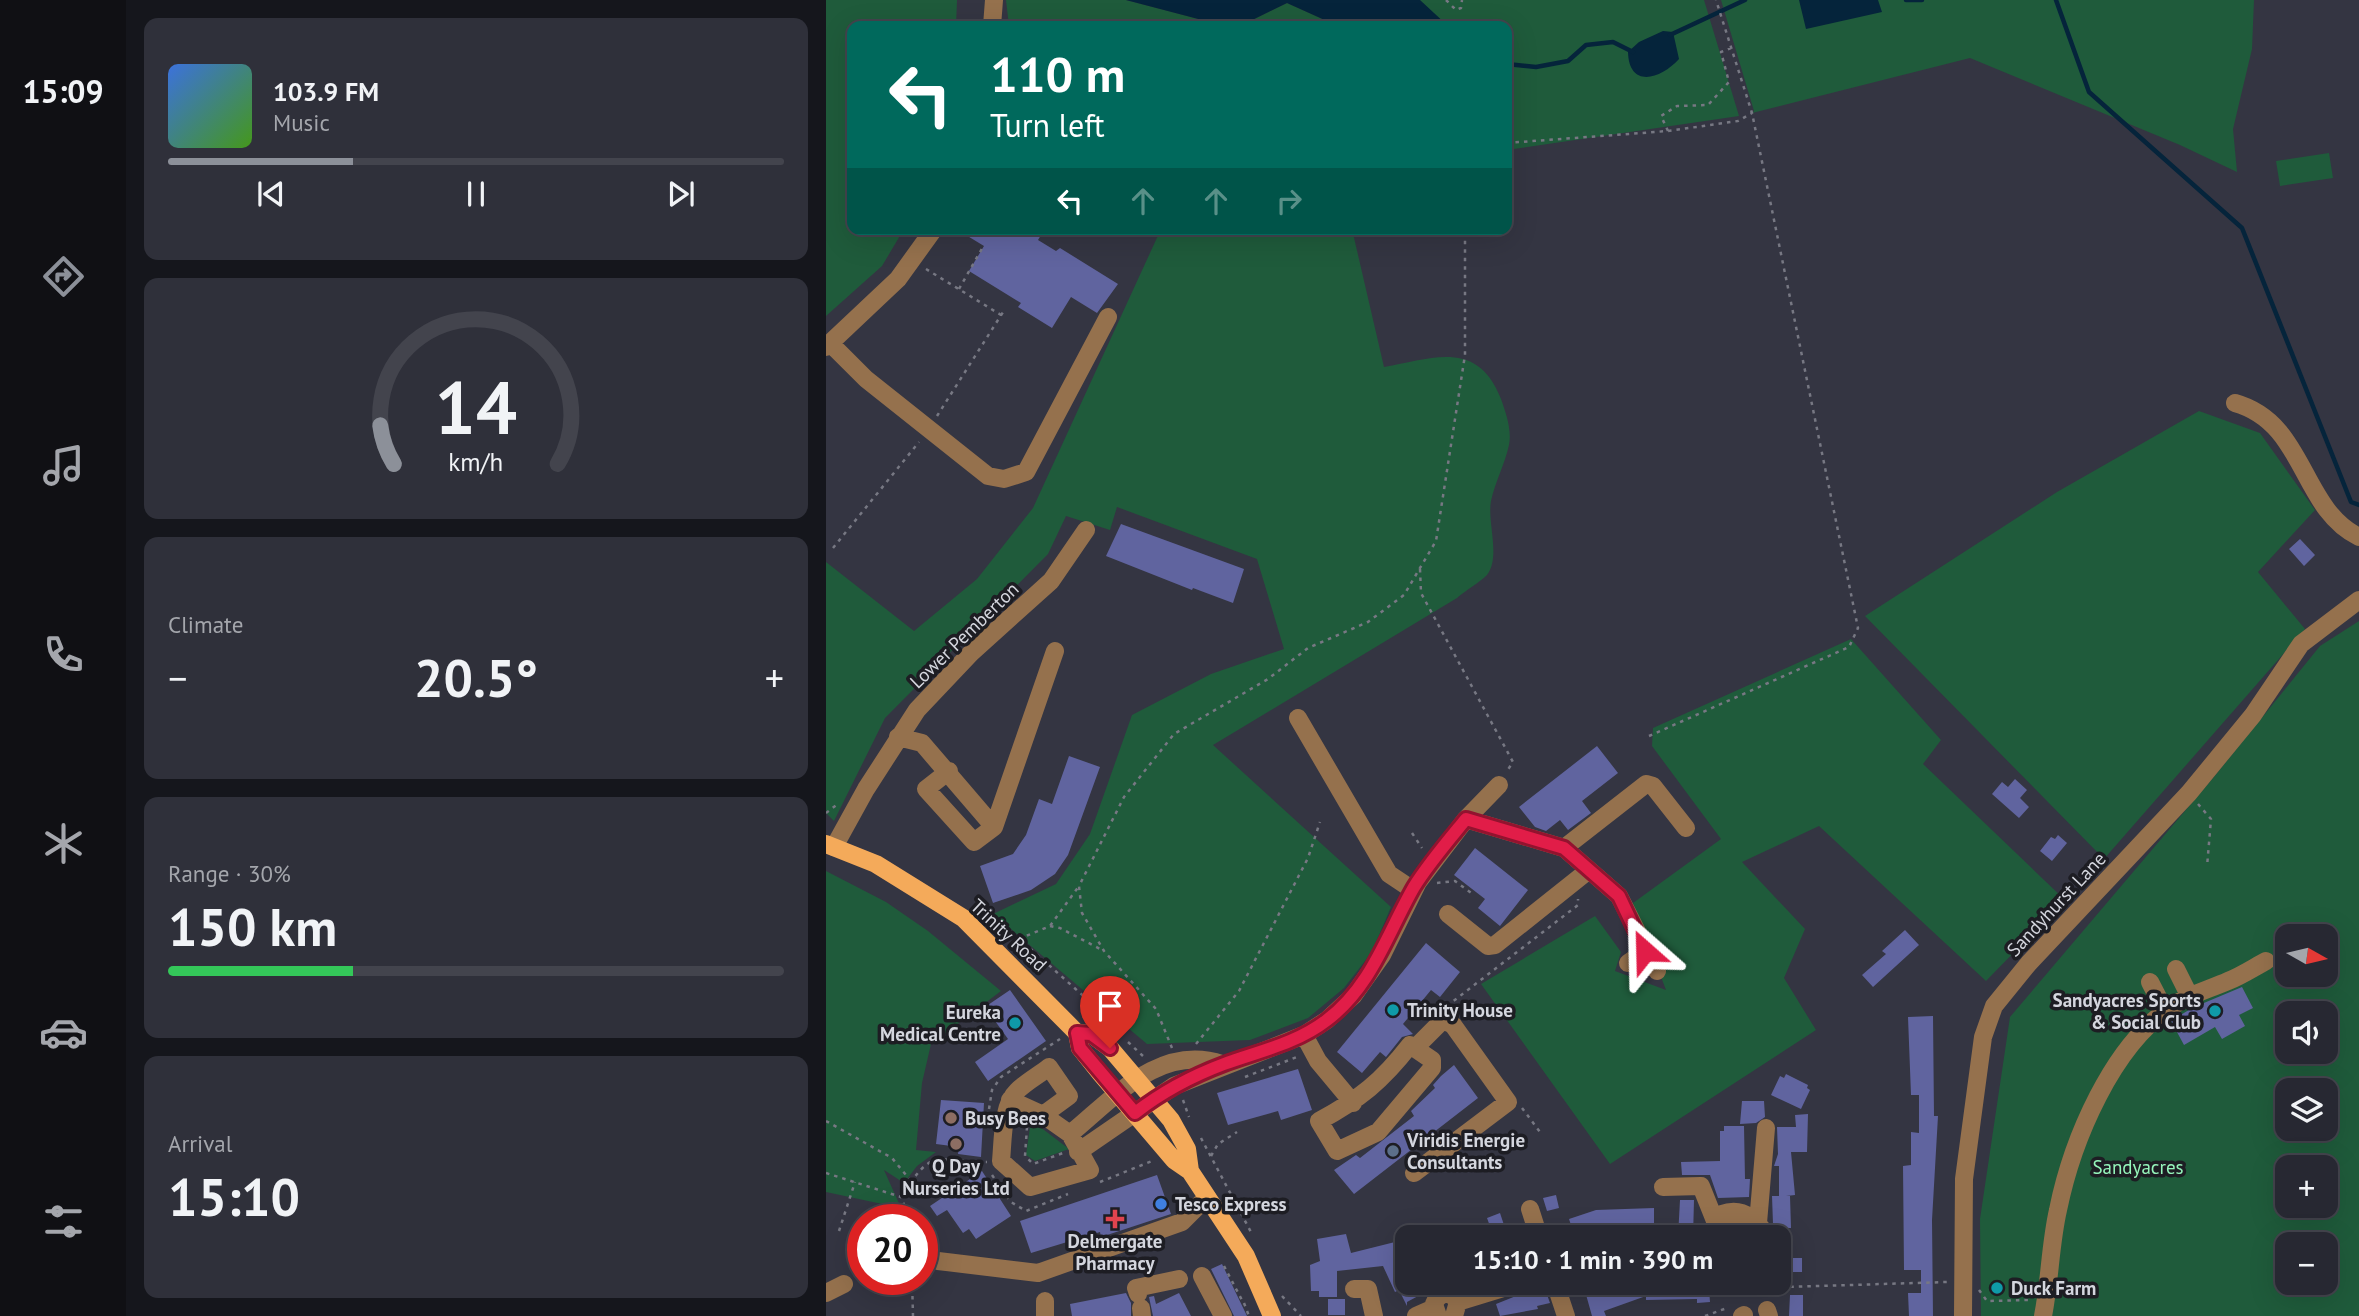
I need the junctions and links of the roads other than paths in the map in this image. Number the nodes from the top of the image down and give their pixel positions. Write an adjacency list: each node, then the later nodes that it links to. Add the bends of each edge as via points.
1 (994, 0): 2 (street)
2 (992, 21)
3 (930, 235): 5 (street, via 898,279)
4 (1108, 317): 5 (street, via 1026,472 1004,479 988,476)
5 (828, 345)
6 (2235, 403): 8 (street, via 2253,408 2280,430 2339,526)
7 (1086, 530): 12 (street, Lower Pemberton, via 1051,581 944,680)
8 (2359, 537)
9 (2359, 600): 68 (street, Sandyhurst Lane, via 2301,644 2253,715 2189,793 1994,1006 1983,1037 1966,1152)
10 (1055, 651): 16 (street)
11 (1298, 718): 21 (street, via 1390,874)
12 (898, 737): 13 (street, via 922,743); 18 (street, Lower Pemberton)
13 (949, 771): 16 (street); 16 (street, via 926,789 974,842)
14 (1499, 785): 15 (street)
15 (1466, 819): 19 (street); 21 (street)
16 (994, 827)
17 (1686, 828): 19 (street, via 1646,783)
18 (830, 845): 32 (main road, Trinity Road, via 876,864 963,918)
19 (1564, 848): 20 (street)
20 (1589, 870): 22 (street, via 1495,944 1488,946); 23 (street, via 1619,896)
21 (1417, 884): 31 (street, via 1382,955 1353,996)
22 (1448, 914)
23 (1645, 951): 25 (street); 27 (street)
24 (2266, 961): 29 (street)
25 (1628, 964)
26 (2176, 969): 29 (street)
27 (1657, 971)
28 (2150, 982): 30 (street)
29 (2190, 997): 30 (street)
30 (2165, 1011): 61 (street, via 2126,1051 2080,1136 2057,1212)
31 (1304, 1035): 34 (street); 39 (street, via 1318,1061)
32 (1071, 1036): 35 (main road, Trinity Road, via 1091,1034 1110,1048); 36 (main road, Trinity Road)
33 (1415, 1048): 39 (street, via 1410,1045 1383,1080); 39 (street, via 1432,1060 1432,1068 1378,1132 1337,1151 1319,1121); 45 (street, via 1443,1020 1453,1025 1508,1102)
34 (1222, 1064): 35 (street, via 1207,1059 1174,1060); 37 (street)
35 (1137, 1080): 36 (street); 37 (main road, Trinity Road)
36 (1118, 1095): 41 (main road, Trinity Road); 43 (street)
37 (1153, 1099): 41 (street); 44 (main road, Trinity Road, via 1187,1149)
38 (1010, 1100): 40 (street); 40 (street, via 1049,1067 1069,1096); 43 (street, via 992,1162 1030,1188 1090,1170)
39 (1353, 1103)
40 (1036, 1112): 43 (street)
41 (1135, 1113): 43 (street); 44 (main road, Trinity Road, via 1174,1160)
42 (1766, 1128): 51 (street)
43 (1076, 1144)
44 (1191, 1171): 47 (main road, Trinity Road)
45 (1414, 1173)
46 (1663, 1187): 50 (street, via 1701,1186)
47 (1207, 1197): 52 (street, via 1182,1222 1038,1273); 64 (main road, Trinity Road, via 1246,1256)
48 (1530, 1209): 49 (street)
49 (1535, 1225)
50 (1711, 1225)
51 (1763, 1225)
52 (938, 1261)
53 (1202, 1276): 63 (street)
54 (1179, 1279): 60 (street, via 1136,1288)
55 (844, 1284): 57 (street)
56 (1354, 1289): 65 (street, via 1368,1289)
57 (826, 1293)
58 (1559, 1295): 67 (street)
59 (1464, 1299): 62 (street, via 1445,1293 1435,1300)
60 (1140, 1306)
61 (2045, 1307)
62 (1436, 1312): 66 (street)
63 (1223, 1316)
64 (1272, 1316)
65 (1374, 1316)
66 (1416, 1316)
67 (1566, 1316)
68 (1963, 1316)

